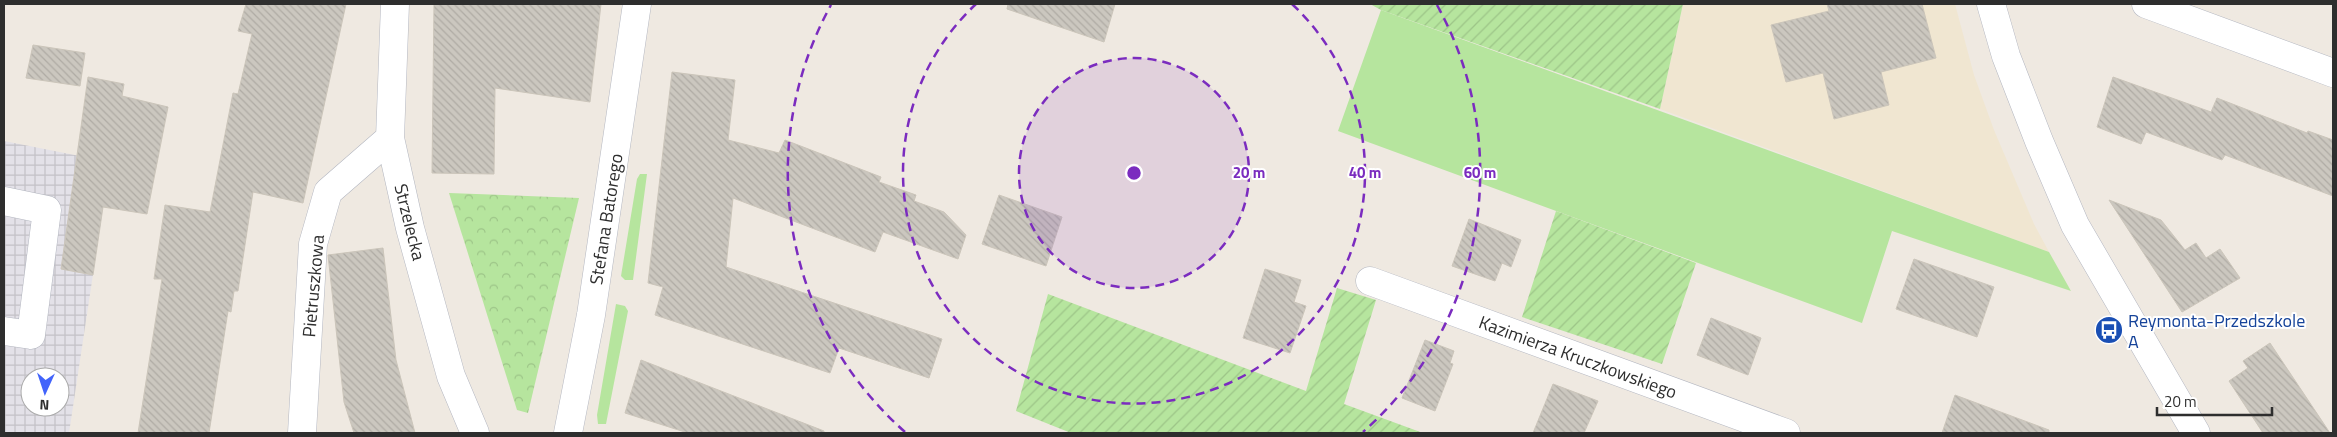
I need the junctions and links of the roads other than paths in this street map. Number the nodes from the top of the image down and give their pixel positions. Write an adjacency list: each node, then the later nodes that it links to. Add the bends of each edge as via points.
1 (394, 4): 6 (street, Strzelecka)
2 (637, 4): 12 (street, Stefana Batorego, via 591,315)
3 (1991, 4): 14 (street, via 2006,56 2075,225)
4 (2146, 4): 5 (street)
5 (2333, 73)
6 (390, 138): 10 (street, Pietruszkowa, via 328,192 313,244); 11 (street, Strzelecka, via 410,228 451,376)
7 (4, 201): 9 (street, via 47,210 31,335)
8 (1370, 281): 13 (street, Kazimierza Kruczkowskiego)
9 (4, 331)
10 (302, 433)
11 (475, 433)
12 (568, 433)
13 (1786, 433)
14 (2196, 433)

